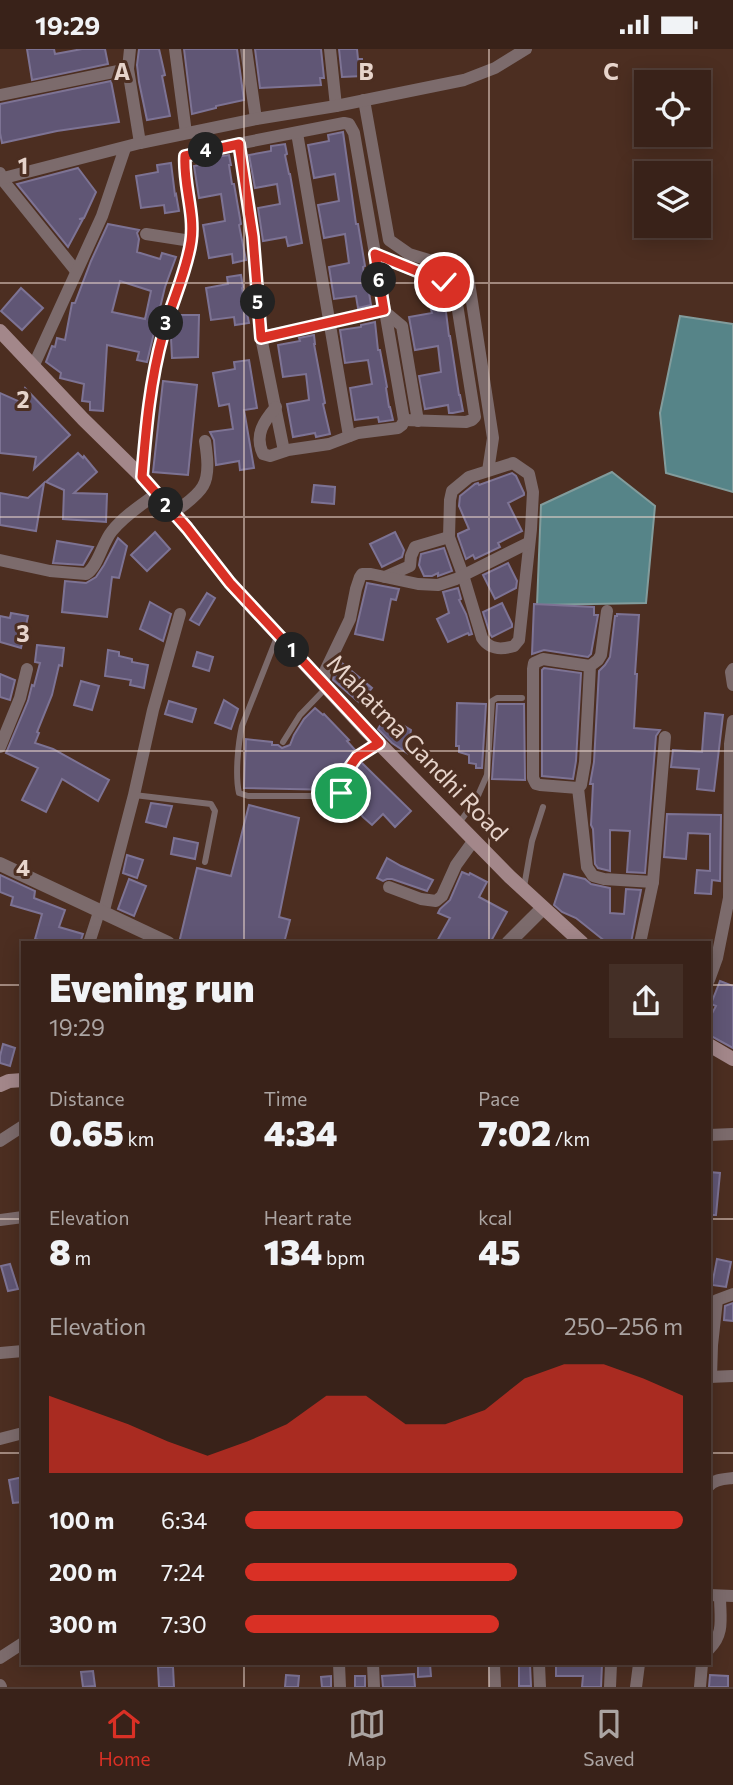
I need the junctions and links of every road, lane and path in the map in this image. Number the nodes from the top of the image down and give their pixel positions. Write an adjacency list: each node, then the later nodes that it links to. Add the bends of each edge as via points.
1 (130, 49): 7 (street)
2 (175, 49): 12 (street)
3 (246, 49): 11 (street)
4 (330, 49): 10 (street)
5 (526, 49): 6 (street)
6 (507, 54): 9 (street, via 495,68 464,79)
7 (128, 69): 8 (street); 14 (street)
8 (0, 95)
9 (364, 100): 10 (street); 33 (street, via 389,240 409,254 468,276 493,438)
10 (336, 106): 11 (street)
11 (256, 119): 12 (street)
12 (186, 133): 14 (street)
13 (297, 133): 15 (street); 20 (street, via 339,123 353,129); 23 (street)
14 (140, 143): 16 (street)
15 (239, 144): 19 (street, via 185,156); 25 (street)
16 (125, 148): 17 (street); 21 (street, via 102,216)
17 (0, 177): 21 (street)
18 (146, 234): 19 (street)
19 (191, 241): 34 (street, via 155,370)
20 (375, 254): 22 (street); 29 (street, via 450,285 456,298 475,417 466,422)
21 (76, 271): 26 (street)
22 (384, 310): 23 (street); 28 (street); 29 (street, via 402,326)
23 (328, 322): 25 (street); 30 (street)
24 (0, 331): 26 (main road, Mahatma Gandhi Road)
25 (261, 338): 27 (street)
26 (33, 367): 34 (main road, Mahatma Gandhi Road)
27 (275, 407): 32 (street); 32 (street, via 264,422 260,448 270,456)
28 (404, 420): 29 (street); 30 (street, via 398,428)
29 (418, 421)
30 (349, 436): 32 (street)
31 (205, 440): 36 (street, via 203,486)
32 (284, 451)
33 (488, 471): 37 (street, via 469,477 452,491); 38 (street, via 513,463 529,474 533,492)
34 (142, 477): 35 (main road, Mahatma Gandhi Road)
35 (156, 493): 36 (main road, Mahatma Gandhi Road); 39 (street, via 112,531 86,575)
36 (174, 513): 44 (main road, Mahatma Gandhi Road)
37 (449, 537): 40 (street); 41 (street, via 415,547 410,566)
38 (528, 543): 40 (street); 40 (street, via 523,618 514,646 500,649 486,644)
39 (0, 560)
40 (463, 575): 41 (street, via 429,586)
41 (384, 577): 48 (street, via 366,573 360,577 350,619 326,669)
42 (607, 611): 45 (street, via 601,655)
43 (180, 614): 57 (street)
44 (278, 635): 48 (main road, Mahatma Gandhi Road); 54 (lane, via 242,726 239,793 339,796 357,757)
45 (590, 666): 56 (street, via 585,762); 56 (street, via 543,659 534,663 533,669 533,778 540,785)
46 (27, 669): 55 (street)
47 (733, 669): 49 (street)
48 (325, 685): 53 (lane); 54 (main road, Mahatma Gandhi Road)
49 (733, 685)
50 (522, 698): 59 (lane, via 492,701 487,775)
51 (733, 721): 73 (street, via 729,898)
52 (664, 737): 63 (street)
53 (283, 742)
54 (379, 743): 59 (main road, Mahatma Gandhi Road)
55 (0, 747)
56 (578, 788): 63 (street, via 587,867 593,876)
57 (134, 795): 61 (lane, via 211,804 215,811); 67 (street)
58 (543, 807): 65 (lane)
59 (458, 824): 60 (main road, Mahatma Gandhi Road)
60 (474, 841): 64 (street, via 436,901); 65 (main road, Mahatma Gandhi Road)
61 (205, 862)
62 (0, 863): 67 (street)
63 (653, 882): 72 (street)
64 (389, 887)
65 (523, 889): 66 (main road, Mahatma Gandhi Road)
66 (543, 908): 70 (street); 71 (main road, Mahatma Gandhi Road)
67 (101, 913): 68 (street); 69 (street)
68 (90, 941)
69 (164, 941)
70 (510, 941)
71 (580, 941)
72 (640, 941)
73 (711, 974)
74 (711, 1046): 75 (main road)
75 (733, 1059)
76 (21, 1127): 79 (street)
77 (733, 1134): 78 (street)
78 (711, 1135)
79 (0, 1141)
80 (21, 1217): 81 (street)
81 (0, 1220)
82 (732, 1290): 83 (street, via 717,1300)
83 (711, 1338)
84 (21, 1351): 85 (street)
85 (0, 1353)
86 (733, 1376): 87 (street)
87 (711, 1377)
88 (21, 1434): 89 (street)
89 (0, 1439)
90 (733, 1478): 91 (street)
91 (711, 1485)
92 (721, 1596): 94 (street, via 719,1636)
93 (21, 1644): 95 (street)
94 (711, 1647)
95 (0, 1658)
96 (339, 1665): 103 (street)
97 (373, 1665): 104 (street)
98 (494, 1665): 105 (street)
99 (539, 1665): 106 (street)
100 (611, 1665): 107 (street)
101 (639, 1665): 108 (street)
102 (702, 1665): 109 (street)
103 (340, 1687)
104 (374, 1687)
105 (495, 1687)
106 (540, 1687)
107 (610, 1687)
108 (636, 1687)
109 (700, 1687)

